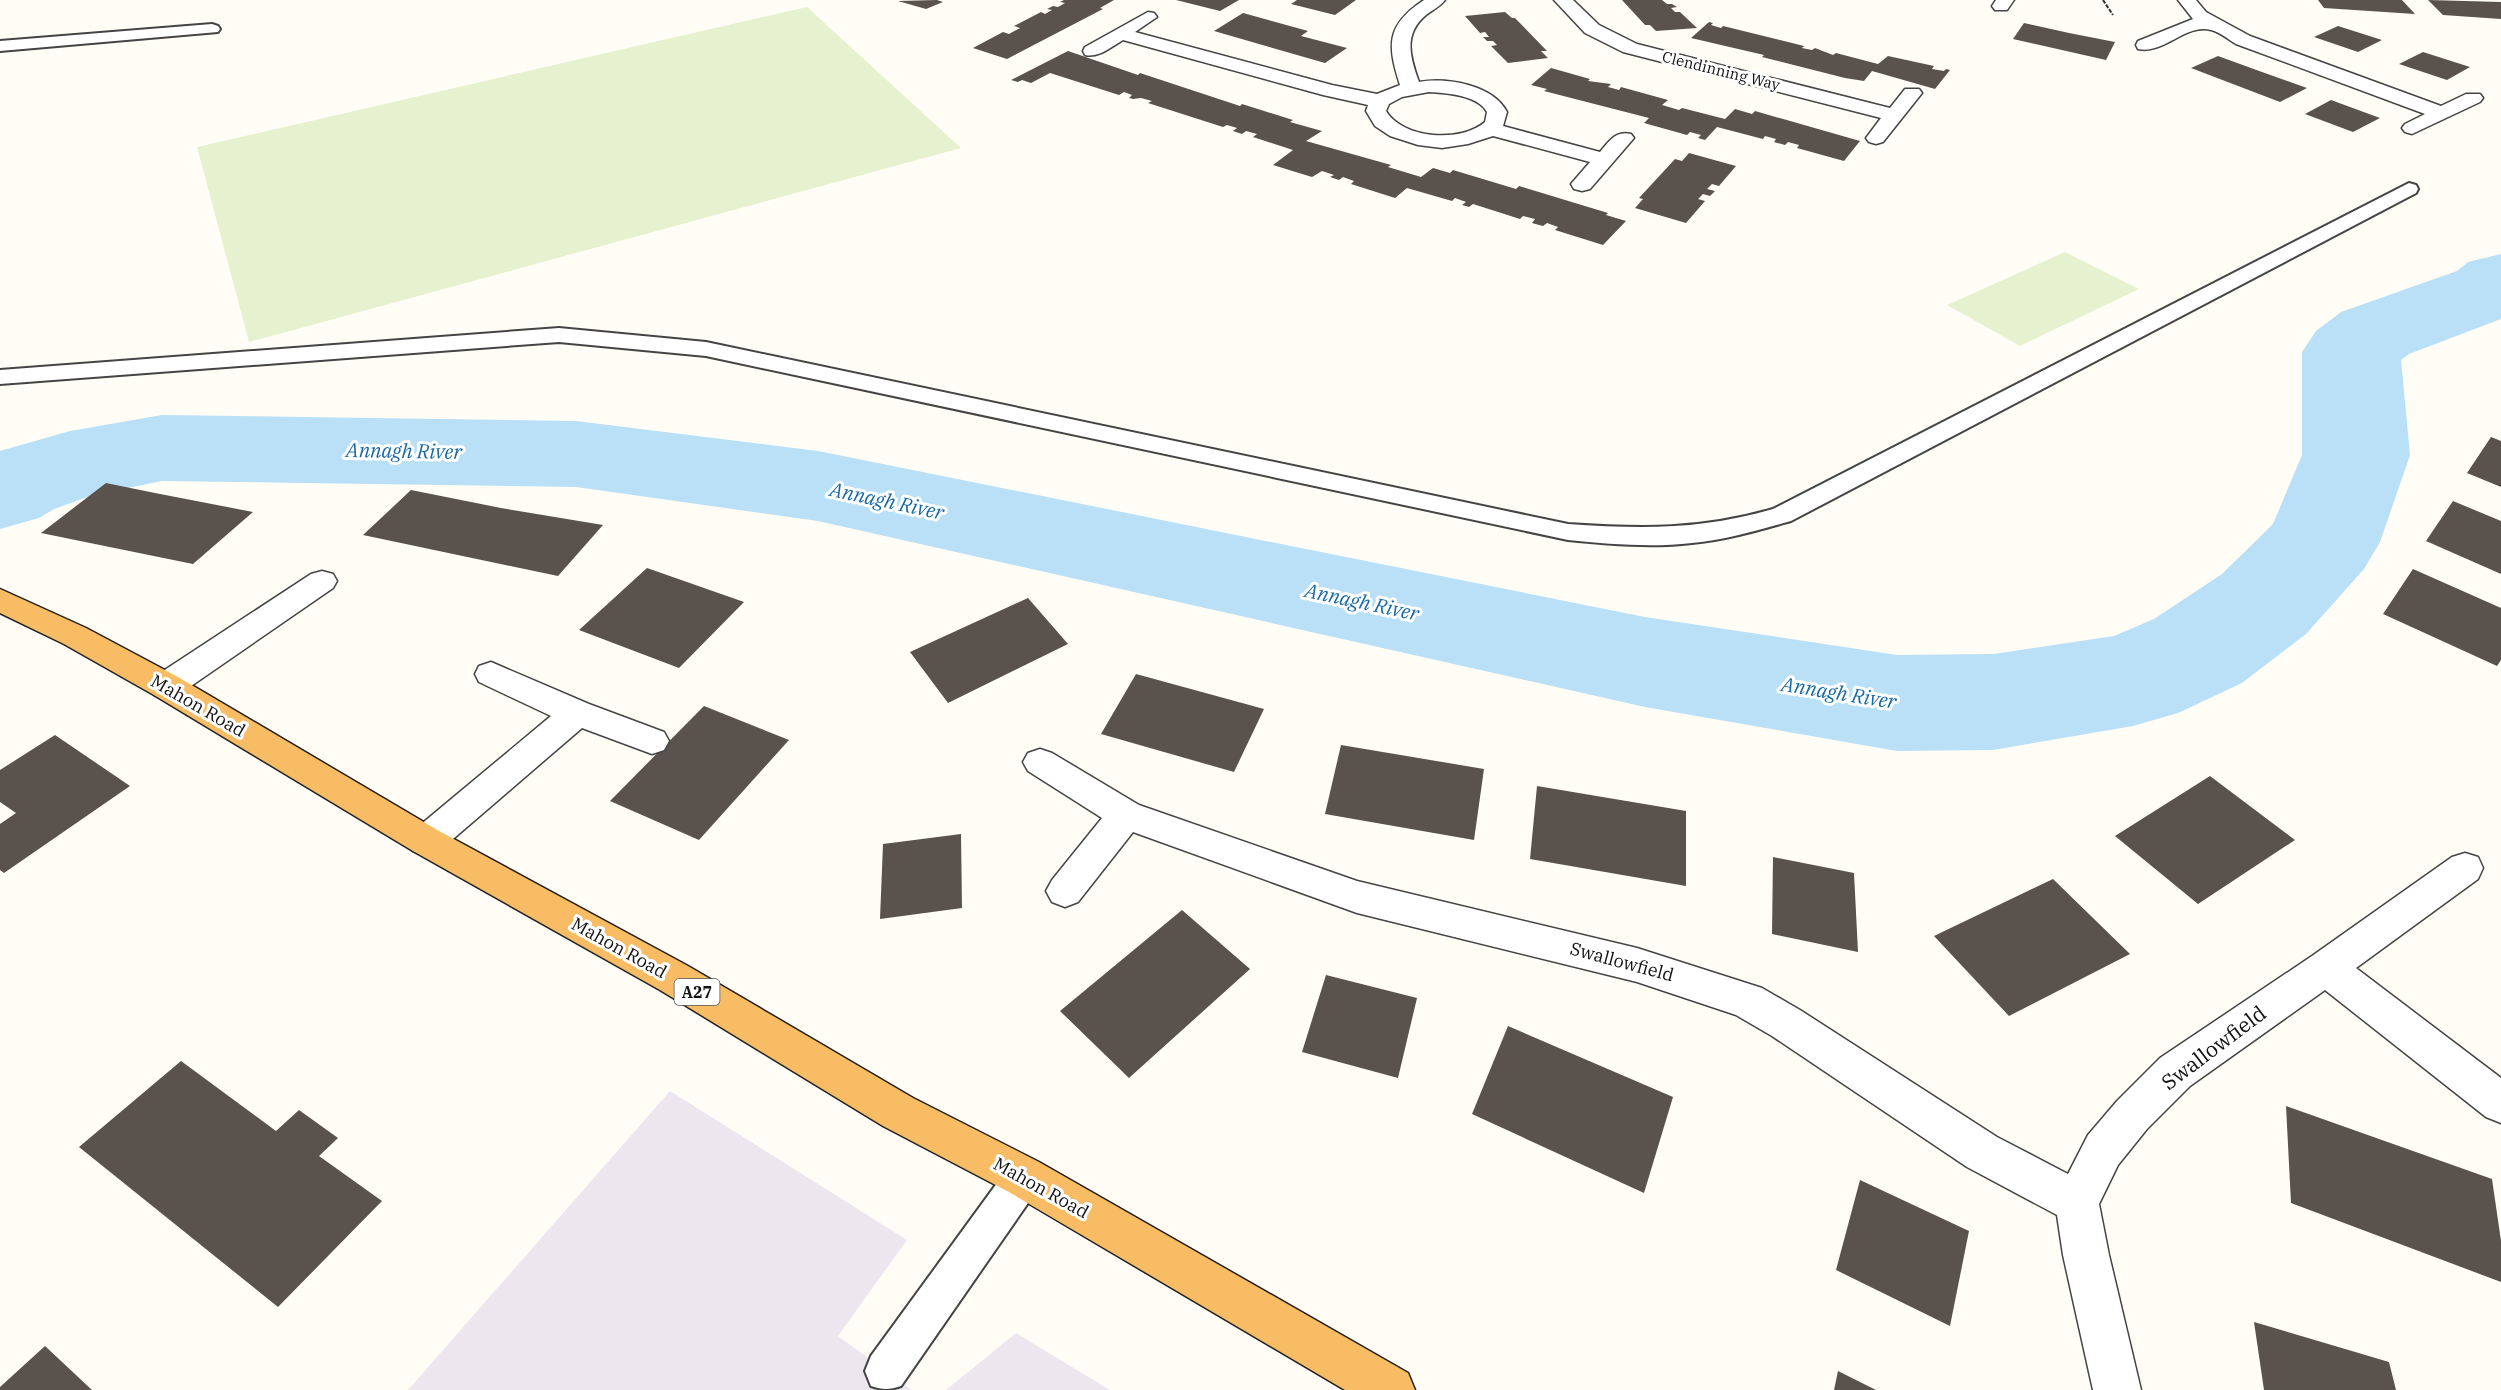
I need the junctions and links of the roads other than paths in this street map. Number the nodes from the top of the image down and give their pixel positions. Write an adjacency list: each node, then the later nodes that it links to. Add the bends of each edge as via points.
1 (1436, 0): 11 (street, via 1404,27 1399,39)
2 (1563, 0): 16 (street, Clendinning Way, via 1592,29 1630,48)
3 (2187, 0): 5 (street)
4 (1148, 17): 7 (street)
5 (2212, 24): 8 (street, via 2192,25); 15 (street, via 2243,40)
6 (212, 29): 9 (lane)
7 (1120, 34): 10 (street); 14 (street)
8 (2145, 45)
9 (0, 46)
10 (1092, 51)
11 (1411, 87): 14 (street); 18 (street, via 1448,87 1480,96 1497,112)
12 (1912, 93): 16 (street)
13 (2473, 98): 15 (street)
14 (1380, 101): 18 (street, via 1375,109 1377,119 1386,128 1419,140 1460,140)
15 (2441, 114): 17 (street)
16 (1894, 115): 20 (street)
17 (2412, 128)
18 (1491, 129): 21 (street)
19 (1624, 138): 21 (street)
20 (1876, 138)
21 (1605, 160): 22 (street)
22 (1582, 184)
23 (2409, 189): 24 (lane, via 1782,515 1736,528 1679,536 1569,532 706,349 582,337 548,335)
24 (0, 377)
25 (322, 581): 28 (street)
26 (0, 600): 28 (highway, Mahon Road / A27)
27 (491, 674): 29 (street)
28 (166, 686): 33 (highway, Mahon Road / A27)
29 (577, 713): 30 (street); 33 (street)
30 (652, 741)
31 (1040, 762): 32 (street, Swallowfield)
32 (1126, 815): 35 (street); 39 (street, Swallowfield, via 1357,897 1637,965 1748,1001 1982,1152)
33 (426, 841): 38 (highway, Mahon Road / A27, via 674,978 898,1112)
34 (2465, 868): 36 (street, Swallowfield)
35 (1065, 891)
36 (2326, 968): 37 (street); 39 (street, Swallowfield, via 2175,1072 2103,1150)
37 (2501, 1103)
38 (1024, 1176): 40 (lane); 41 (highway, Mahon Road / A27)
39 (2077, 1202): 42 (street)
40 (886, 1371)
41 (1391, 1390)
42 (2117, 1390)

